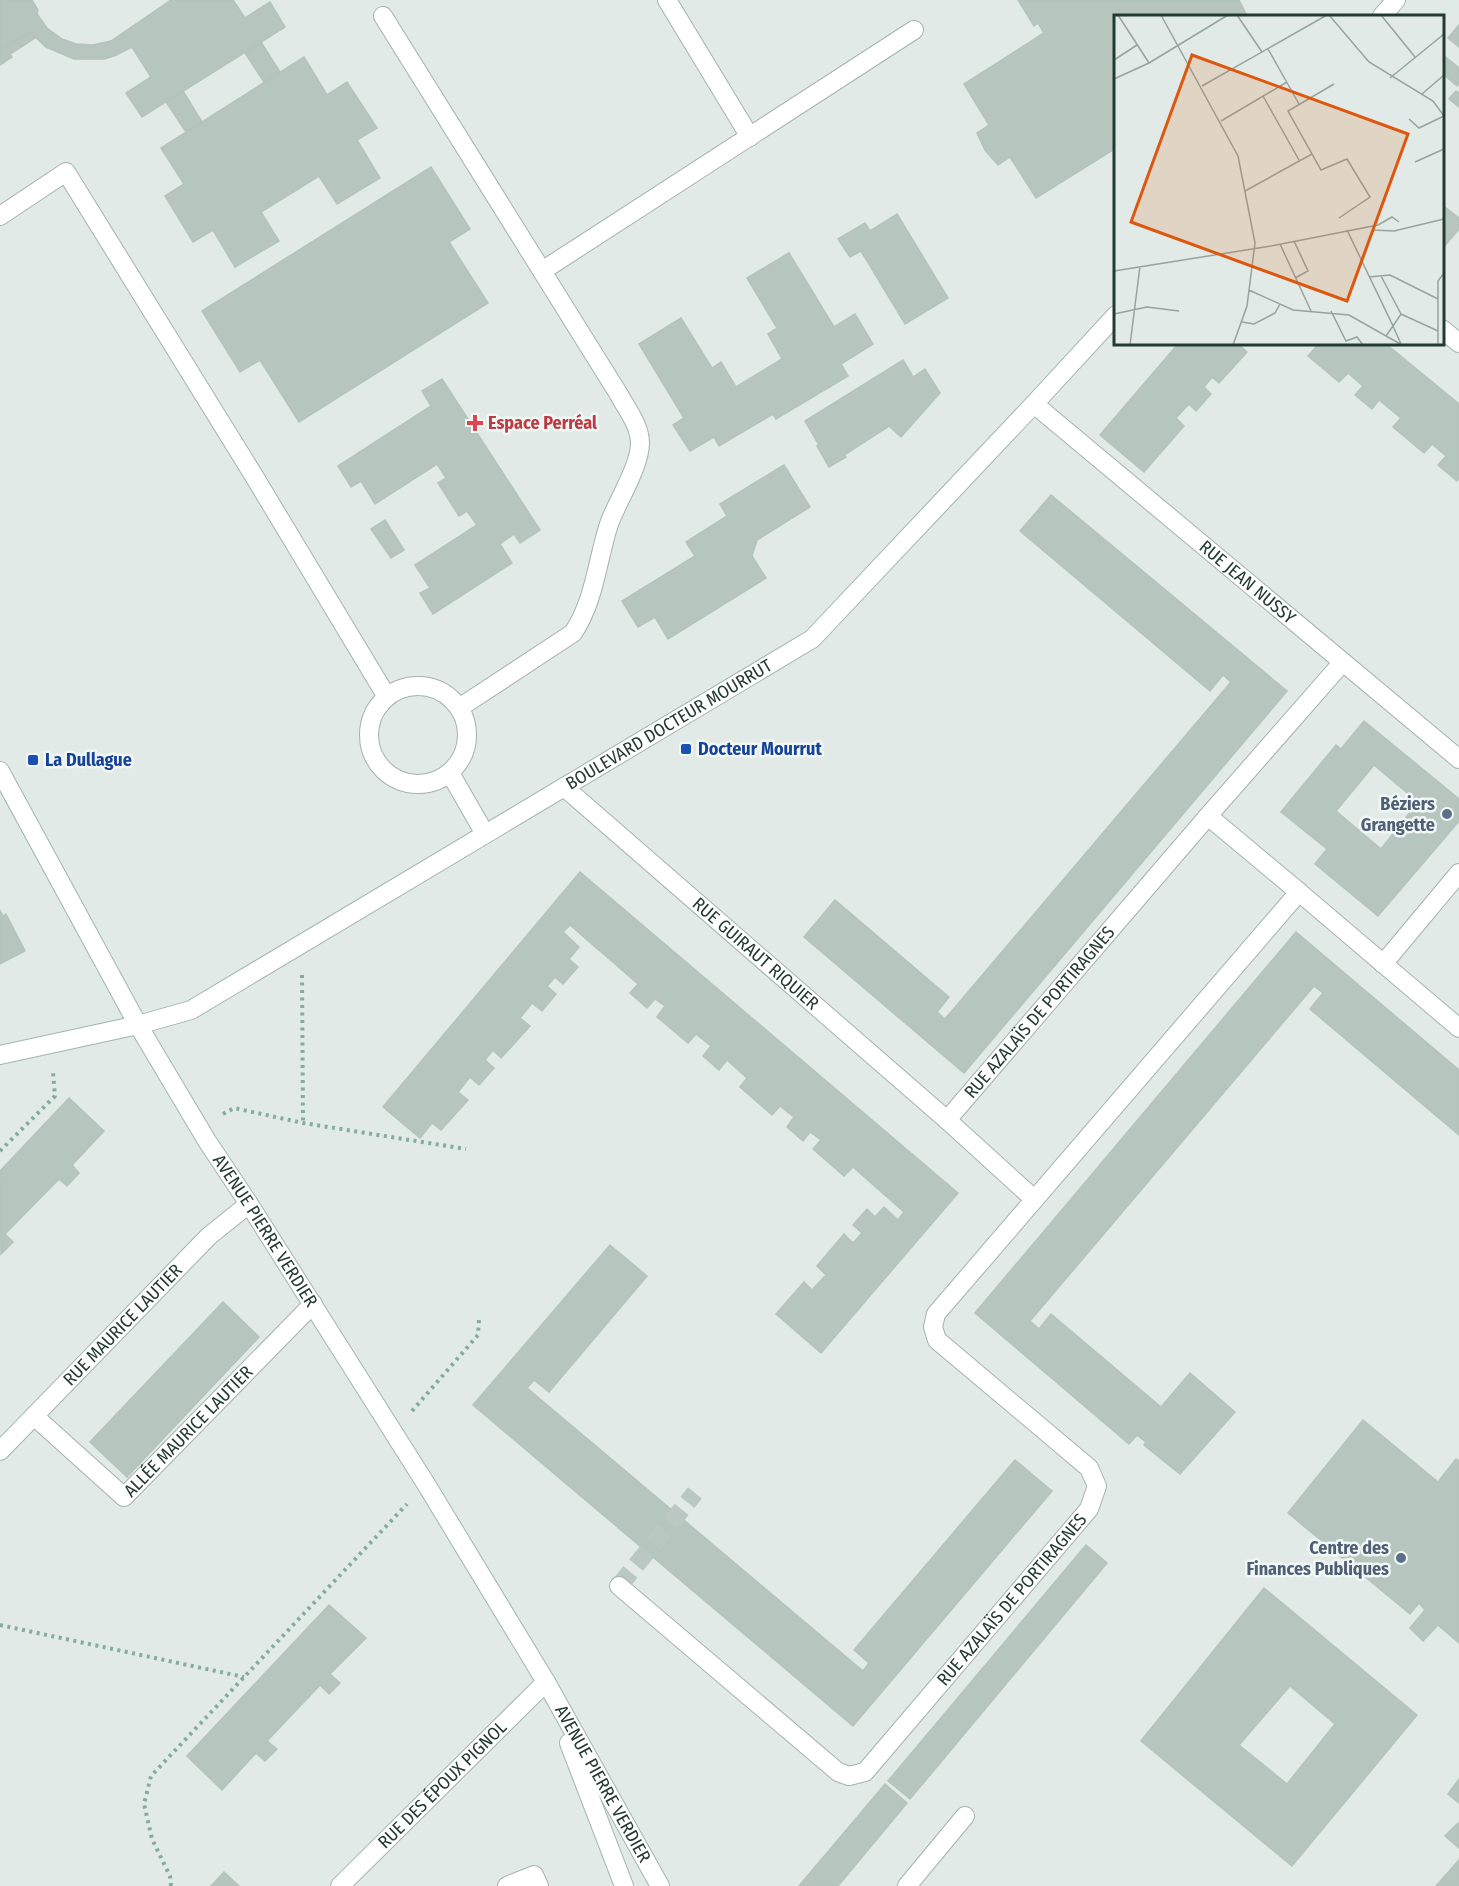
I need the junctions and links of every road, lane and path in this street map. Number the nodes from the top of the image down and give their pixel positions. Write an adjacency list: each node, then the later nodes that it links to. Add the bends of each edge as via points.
1 (667, 0): 6 (street)
2 (1396, 0): 3 (street)
3 (1383, 15)
4 (383, 16): 8 (street)
5 (914, 30): 6 (street)
6 (750, 136): 8 (street)
7 (0, 216): 14 (street, via 66,172)
8 (542, 271): 15 (street, via 635,422 640,443 609,524 584,616 573,633)
9 (1114, 317): 12 (street, BOULEVARD DOCTEUR MOURRUT)
10 (1444, 330): 11 (street)
11 (1459, 343)
12 (1034, 404): 13 (street, RUE JEAN NUSSY); 19 (street, BOULEVARD DOCTEUR MOURRUT, via 812,639)
13 (1342, 663): 16 (street, RUE JEAN NUSSY); 20 (street, RUE AZALAÏS DE PORTIRAGNES)
14 (387, 697): 15 (street, via 406,687 421,686 436,689); 18 (street, via 372,717 369,732 376,761 400,781 416,784 431,783)
15 (459, 708): 18 (street, via 468,738 464,753)
16 (1459, 759)
17 (0, 771): 26 (street, AVENUE PIERRE VERDIER)
18 (450, 773): 21 (street)
19 (564, 787): 21 (street, BOULEVARD DOCTEUR MOURRUT); 30 (street, RUE GUIRAUT RIQUIER)
20 (1208, 816): 23 (street); 30 (street, RUE AZALAÏS DE PORTIRAGNES)
21 (485, 834): 24 (street, BOULEVARD DOCTEUR MOURRUT)
22 (1459, 873): 25 (street)
23 (1299, 892): 25 (street); 35 (street, RUE AZALAÏS DE PORTIRAGNES)
24 (301, 944): 26 (street, BOULEVARD DOCTEUR MOURRUT, via 191,1010); 31 (path)
25 (1383, 964): 27 (street)
26 (138, 1025): 28 (street, BOULEVARD DOCTEUR MOURRUT); 32 (street, AVENUE PIERRE VERDIER)
27 (1459, 1028)
28 (50, 1044): 29 (street, BOULEVARD DOCTEUR MOURRUT); 34 (path, via 55,1096)
29 (0, 1055)
30 (947, 1120): 35 (street)
31 (303, 1123): 32 (path, via 234,1108); 33 (path)
32 (199, 1126): 36 (street, AVENUE PIERRE VERDIER)
33 (466, 1149)
34 (0, 1151)
35 (1034, 1199): 43 (street, RUE AZALAÏS DE PORTIRAGNES, via 936,1314 933,1327 937,1340 1089,1468 1097,1486 1089,1509 865,1772 849,1776 838,1772)
36 (249, 1204): 37 (street, AVENUE PIERRE VERDIER); 39 (street, RUE MAURICE LAUTIER, via 209,1236)
37 (313, 1304): 39 (street, ALLÉE MAURICE LAUTIER, via 124,1497); 40 (street, AVENUE PIERRE VERDIER)
38 (479, 1320): 40 (path, via 478,1335)
39 (34, 1416): 41 (street, RUE MAURICE LAUTIER)
40 (393, 1433): 42 (street, AVENUE PIERRE VERDIER)
41 (0, 1451)
42 (426, 1484): 45 (path); 46 (street, AVENUE PIERRE VERDIER)
43 (619, 1586)
44 (0, 1625): 45 (path)
45 (244, 1677): 48 (path, via 151,1776 144,1804 152,1839)
46 (546, 1682): 49 (street, RUE DES ÉPOUX PIGNOL); 52 (street, AVENUE PIERRE VERDIER); 53 (street, AVENUE PIERRE VERDIER)
47 (965, 1816): 54 (street)
48 (171, 1886)
49 (340, 1886)
50 (507, 1886): 51 (street, via 534,1875)
51 (539, 1886)
52 (624, 1886)
53 (660, 1886)
54 (907, 1886)

